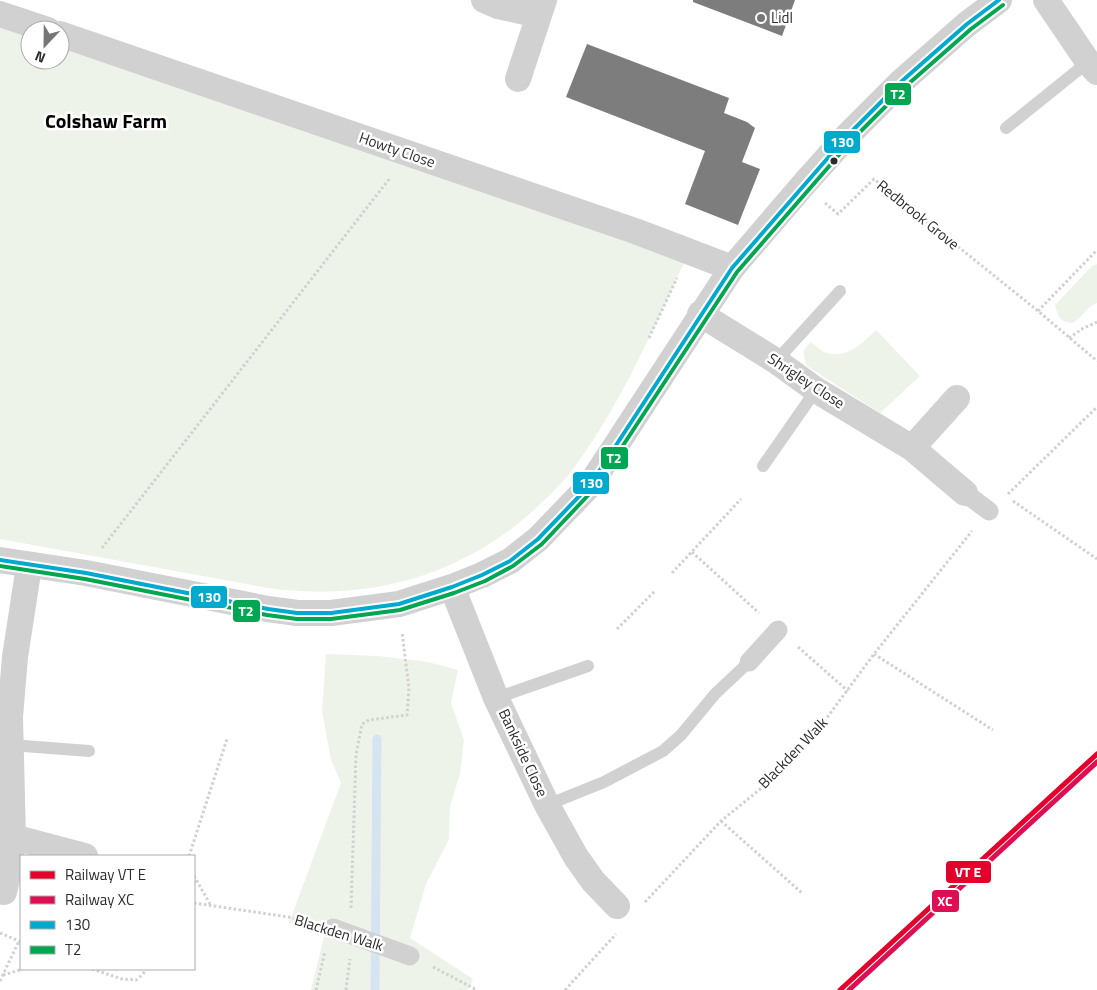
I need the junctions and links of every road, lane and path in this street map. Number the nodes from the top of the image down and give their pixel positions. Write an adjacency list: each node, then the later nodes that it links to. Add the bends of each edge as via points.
1 (484, 0): 4 (street, via 498,6)
2 (999, 0): 12 (street, via 902,81)
3 (1046, 0): 8 (street)
4 (541, 7): 9 (street)
5 (0, 14): 6 (street)
6 (20, 21)
7 (70, 37): 11 (street, Howty Close)
8 (1093, 67): 10 (lane)
9 (518, 79)
10 (1006, 128)
11 (409, 154): 14 (street, Howty Close); 35 (path, via 95,556)
12 (804, 184): 15 (street); 17 (path, Redbrook Grove, via 838,214 874,178)
13 (1097, 250): 17 (path)
14 (689, 252): 15 (street, Howty Close); 21 (path)
15 (732, 268): 18 (street)
16 (840, 291): 22 (lane)
17 (1038, 311): 20 (path, Redbrook Grove)
18 (700, 314): 22 (street, Shrigley Close); 37 (street, via 620,442 571,506 510,561)
19 (1097, 322): 20 (path)
20 (1069, 338): 23 (path, Redbrook Grove)
21 (645, 345)
22 (776, 361): 24 (street, Shrigley Close)
23 (1097, 361)
24 (816, 390): 27 (street, Shrigley Close); 28 (lane)
25 (957, 398): 27 (street)
26 (1097, 408): 32 (path, via 1006,496)
27 (912, 448): 29 (street, Shrigley Close)
28 (763, 466)
29 (966, 492): 31 (street)
30 (741, 499): 36 (path)
31 (989, 511): 42 (path, Blackden Walk)
32 (1097, 559)
33 (0, 560): 34 (street)
34 (30, 566): 35 (street); 46 (street)
35 (86, 573): 39 (street, via 297,613 331,613)
36 (672, 573)
37 (452, 587): 39 (street); 45 (street, Bankside Close)
38 (655, 591): 40 (path)
39 (399, 604): 62 (path, via 409,688 407,715 369,720 362,724 356,755)
40 (617, 629)
41 (778, 630): 43 (street)
42 (874, 654): 47 (path); 52 (path, Blackden Walk, via 812,738 775,776)
43 (749, 662): 51 (lane, via 663,751 604,782)
44 (588, 666): 45 (lane)
45 (496, 698): 51 (street, Bankside Close)
46 (5, 716): 49 (street)
47 (993, 730)
48 (227, 738): 55 (path)
49 (11, 745): 50 (lane); 53 (street)
50 (89, 751)
51 (547, 805): 61 (street, Bankside Close, via 593,881)
52 (721, 821): 57 (path); 61 (path, Blackden Walk)
53 (13, 837): 54 (street); 58 (street)
54 (81, 855)
55 (189, 855)
56 (195, 878): 60 (path)
57 (802, 893)
58 (2, 898)
59 (195, 903): 60 (path, Blackden Walk)
60 (210, 904): 63 (path, Blackden Walk)
61 (623, 912): 73 (path, Blackden Walk)
62 (351, 916)
63 (333, 928): 67 (street, Blackden Walk, bridge); 74 (path)
64 (0, 933): 65 (path)
65 (20, 941): 71 (path)
66 (350, 954): 75 (path)
67 (410, 956): 76 (path)
68 (20, 970): 71 (path)
69 (95, 970): 70 (path, via 136,980)
70 (145, 970)
71 (3, 975): 72 (path)
72 (0, 980)
73 (568, 989)
74 (316, 990)
75 (346, 990)
76 (477, 990)

